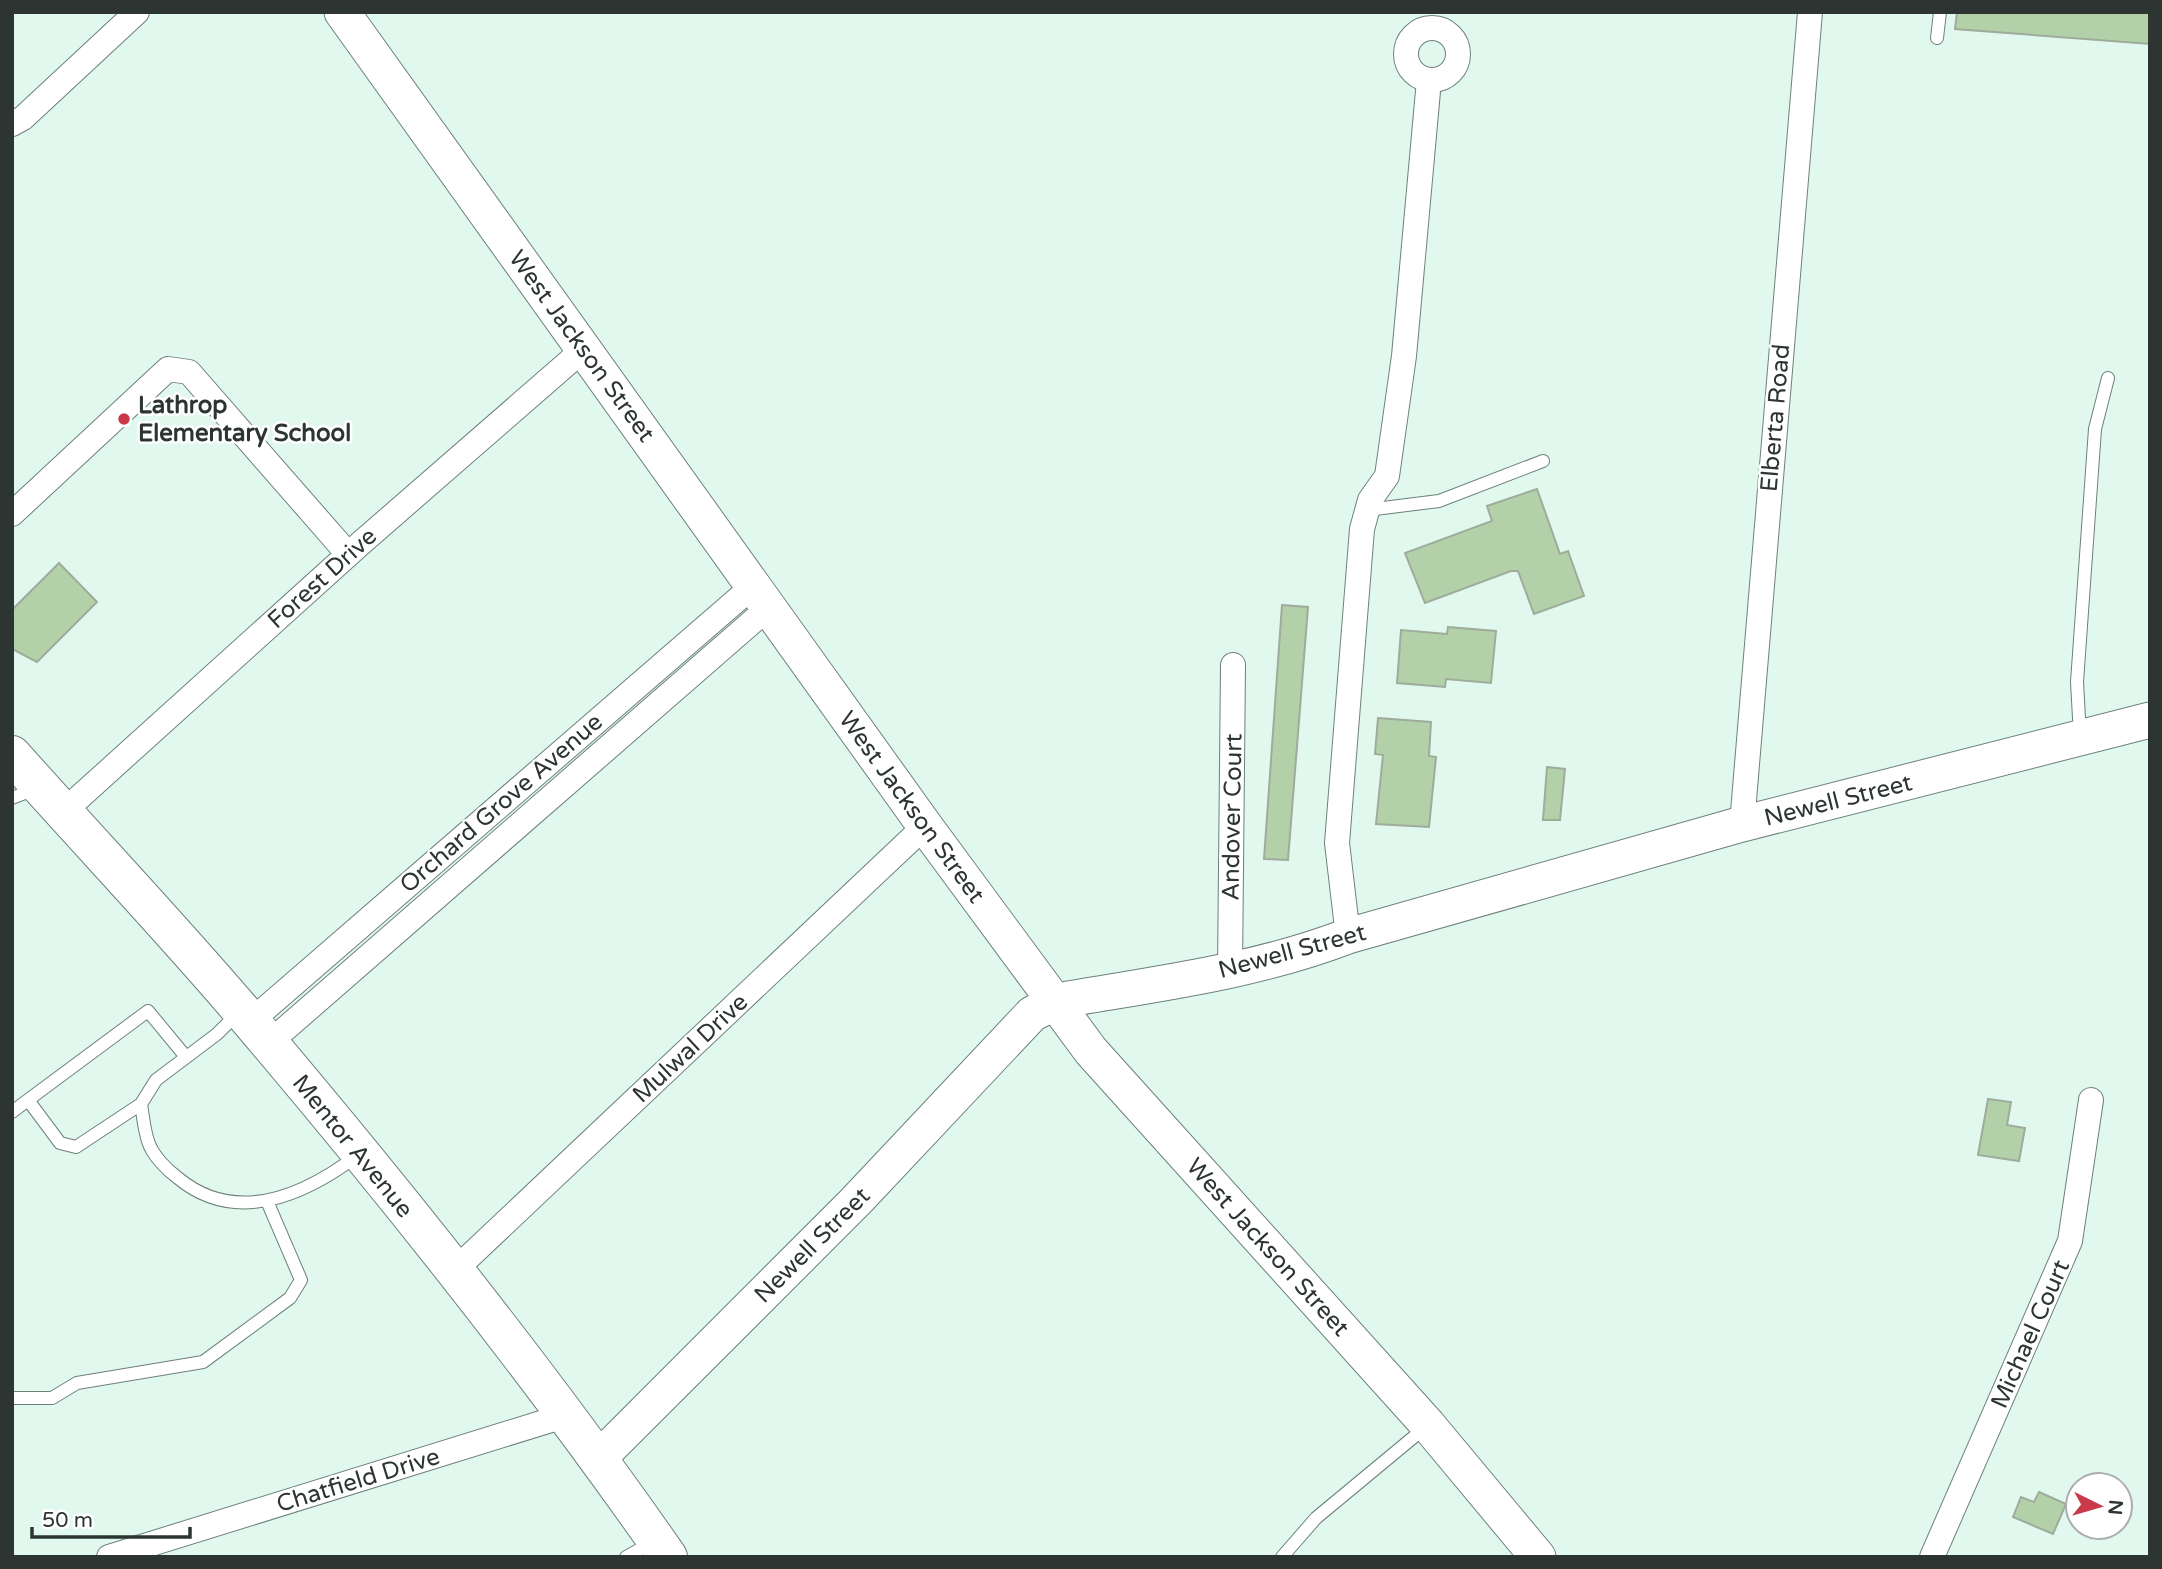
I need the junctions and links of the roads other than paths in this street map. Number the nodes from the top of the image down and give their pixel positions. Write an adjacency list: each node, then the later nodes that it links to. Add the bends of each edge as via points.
1 (137, 12): 7 (street)
2 (342, 12): 8 (street, West Jackson Street)
3 (1810, 12): 20 (street, Elberta Road)
4 (1940, 12): 5 (lane)
5 (1937, 38)
6 (1429, 80): 11 (street, via 1404,356 1387,477)
7 (12, 124)
8 (585, 348): 13 (street, Forest Drive); 14 (street, West Jackson Street)
9 (2108, 378): 17 (lane, via 2095,429 2077,682)
10 (1543, 461): 11 (lane, via 1439,501)
11 (1367, 510): 22 (street, via 1337,843)
12 (12, 514): 13 (street, via 168,369 189,372)
13 (348, 554): 19 (street, Forest Drive)
14 (760, 597): 21 (street, West Jackson Street); 25 (street, Orchard Grove Avenue)
15 (1233, 665): 23 (street, Andover Court)
16 (2150, 720): 17 (street, Newell Street)
17 (2080, 738): 20 (street, Newell Street)
18 (12, 755): 19 (main road, Mentor Avenue)
19 (39, 799): 25 (main road, Mentor Avenue)
20 (1742, 824): 22 (street, Newell Street)
21 (925, 827): 24 (street, West Jackson Street); 33 (street, Mulwal Drive)
22 (1348, 936): 23 (street, Newell Street, via 1313,950)
23 (1230, 970): 24 (street, Newell Street)
24 (1057, 1001): 36 (street, West Jackson Street, via 1091,1051); 37 (street, Newell Street, via 1032,1014 856,1202)
25 (253, 1025): 26 (lane, via 217,1034); 31 (main road, Mentor Avenue)
26 (186, 1057): 27 (lane, via 148,1011); 29 (lane, via 156,1080)
27 (28, 1100): 29 (lane, via 60,1143 76,1147); 30 (lane)
28 (2091, 1100): 42 (street, Michael Court, via 2070,1241)
29 (141, 1104): 32 (lane, via 148,1143 168,1171 194,1192 226,1202)
30 (12, 1112)
31 (360, 1154): 32 (lane, via 304,1190); 33 (main road, Mentor Avenue)
32 (267, 1201): 34 (lane, via 301,1280 290,1298 203,1363 77,1383 52,1398)
33 (455, 1270): 35 (main road, Mentor Avenue)
34 (12, 1398)
35 (567, 1415): 37 (main road, Mentor Avenue); 39 (street, Chatfield Drive)
36 (1428, 1425): 40 (lane, via 1316,1518); 41 (street, West Jackson Street)
37 (599, 1458): 38 (main road, Mentor Avenue)
38 (650, 1551)
39 (109, 1557)
40 (1282, 1557)
41 (1538, 1557)
42 (1932, 1557)

